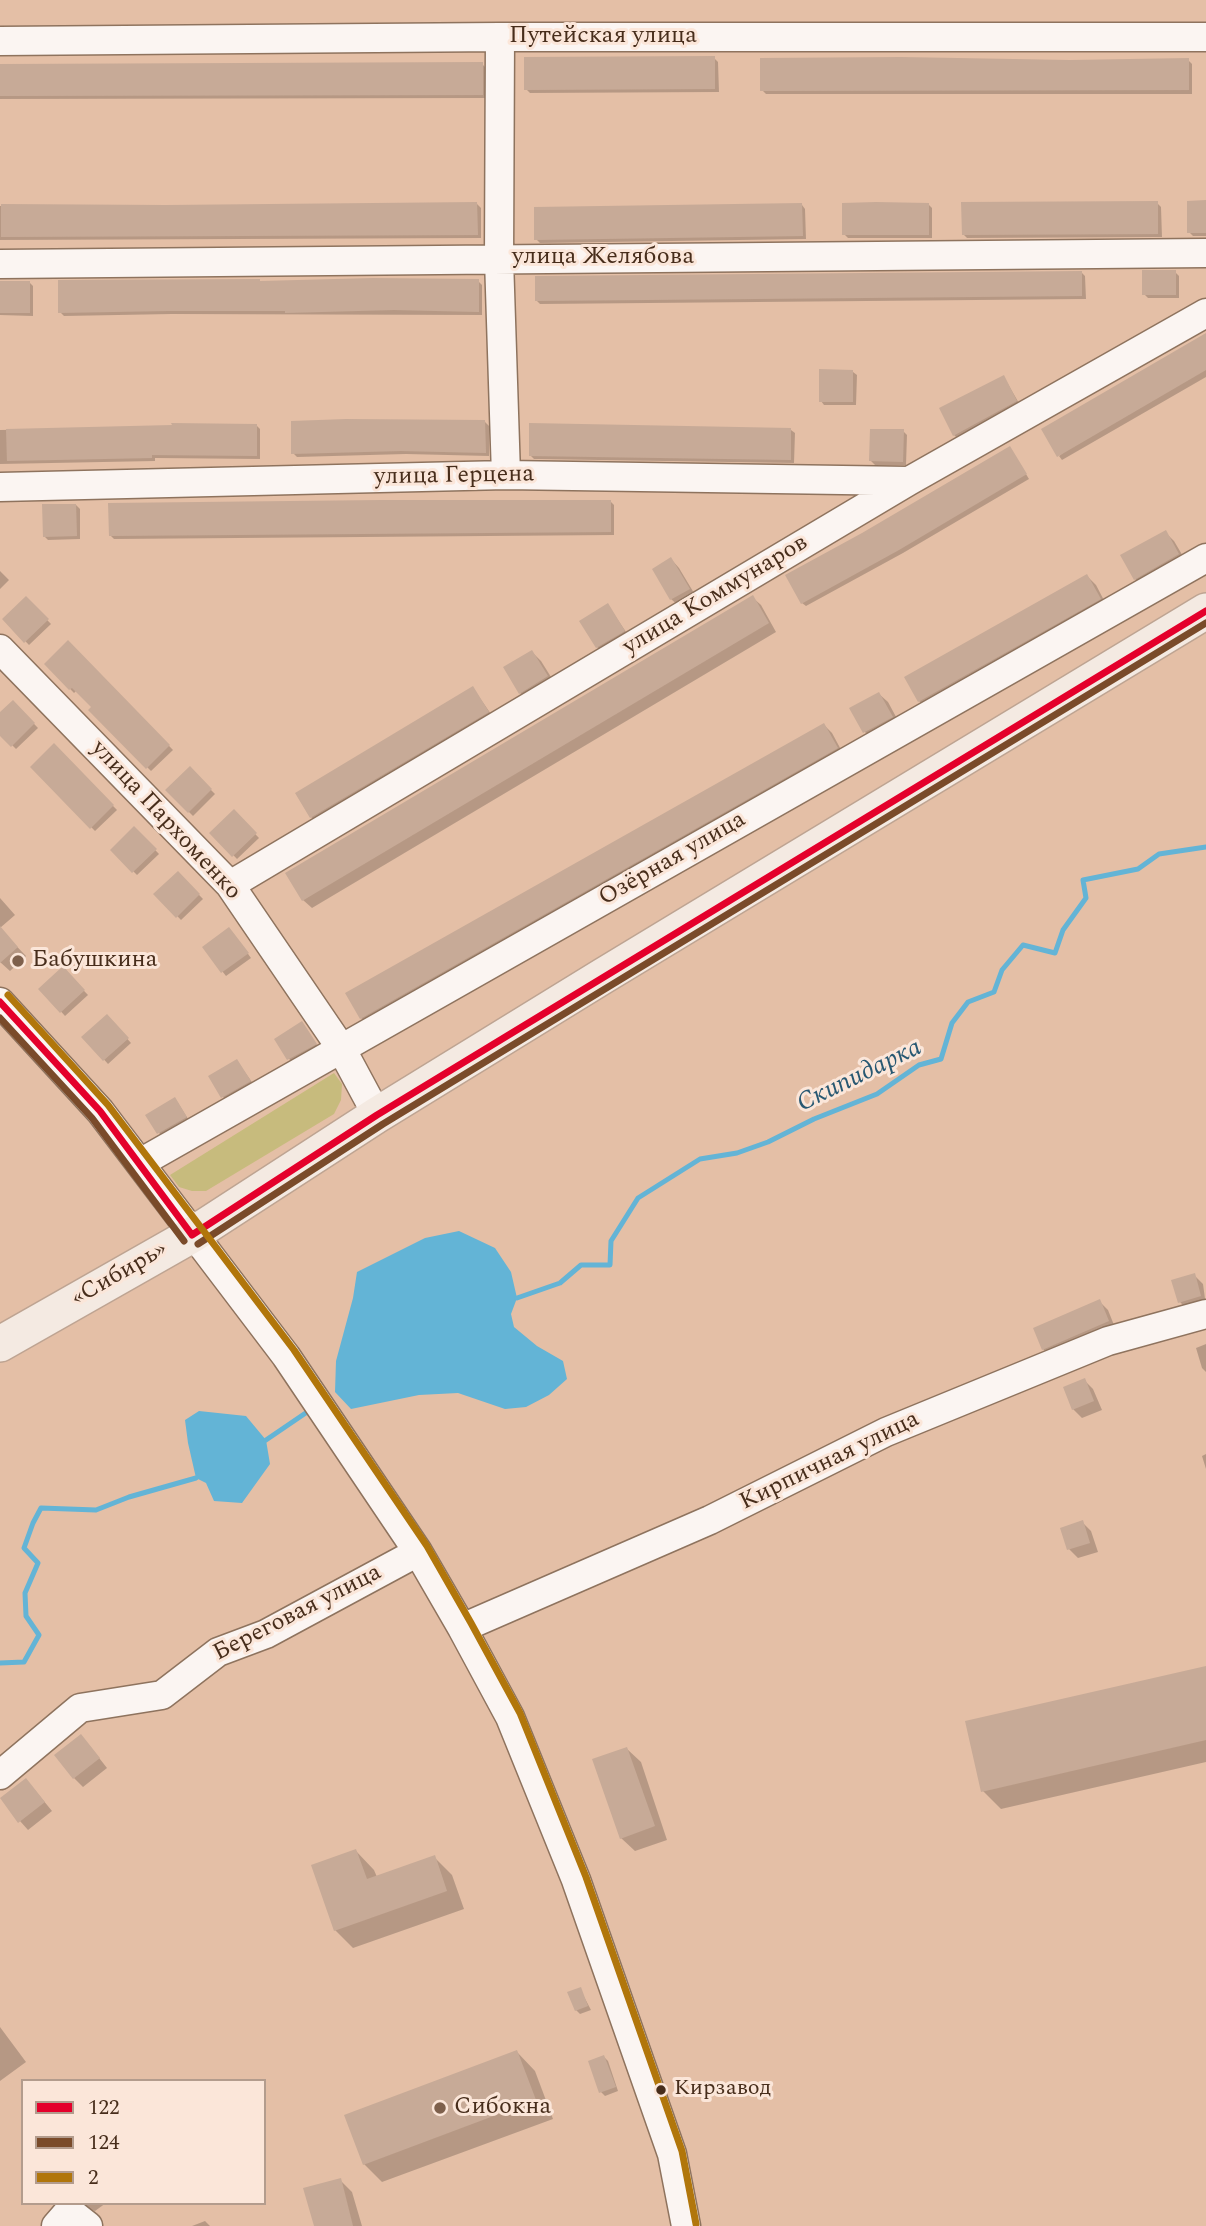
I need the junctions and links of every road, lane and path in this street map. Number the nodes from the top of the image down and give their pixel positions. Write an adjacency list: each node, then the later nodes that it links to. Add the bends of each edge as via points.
1 (500, 37): 2 (street, Путейская улица); 3 (street, Путейская улица); 5 (street)
2 (1206, 37)
3 (0, 41)
4 (1206, 253): 5 (street, улица Желябова)
5 (499, 259): 6 (street, улица Желябова); 8 (street)
6 (0, 264)
7 (1206, 313): 9 (street, улица Коммунаров)
8 (506, 475): 9 (street, улица Герцена); 10 (street, улица Герцена)
9 (909, 481): 14 (street, улица Коммунаров)
10 (0, 487)
11 (1206, 558): 16 (street, Озёрная улица)
12 (1206, 611): 17 (main road, «Сибирь»)
13 (0, 649): 14 (street, улица Пархоменко)
14 (230, 885): 16 (street, улица Пархоменко)
15 (0, 1002): 18 (street, via 100,1111)
16 (341, 1048): 17 (street, улица Пархоменко); 18 (street, Озёрная улица)
17 (377, 1115): 19 (main road, «Сибирь»)
18 (140, 1163): 19 (street)
19 (192, 1235): 21 (main road, «Сибирь»); 22 (street, via 286,1356)
20 (1206, 1314): 23 (street, Кирпичная улица, via 1108,1341 886,1432 710,1520)
21 (1, 1341)
22 (418, 1552): 23 (street); 24 (street, Береговая улица, via 266,1634 218,1652 162,1695 80,1708)
23 (461, 1628): 27 (street, via 510,1717 576,1880 672,2154)
24 (0, 1775)
25 (56, 2226): 26 (street, via 69,2211)
26 (88, 2226)
27 (687, 2226)

